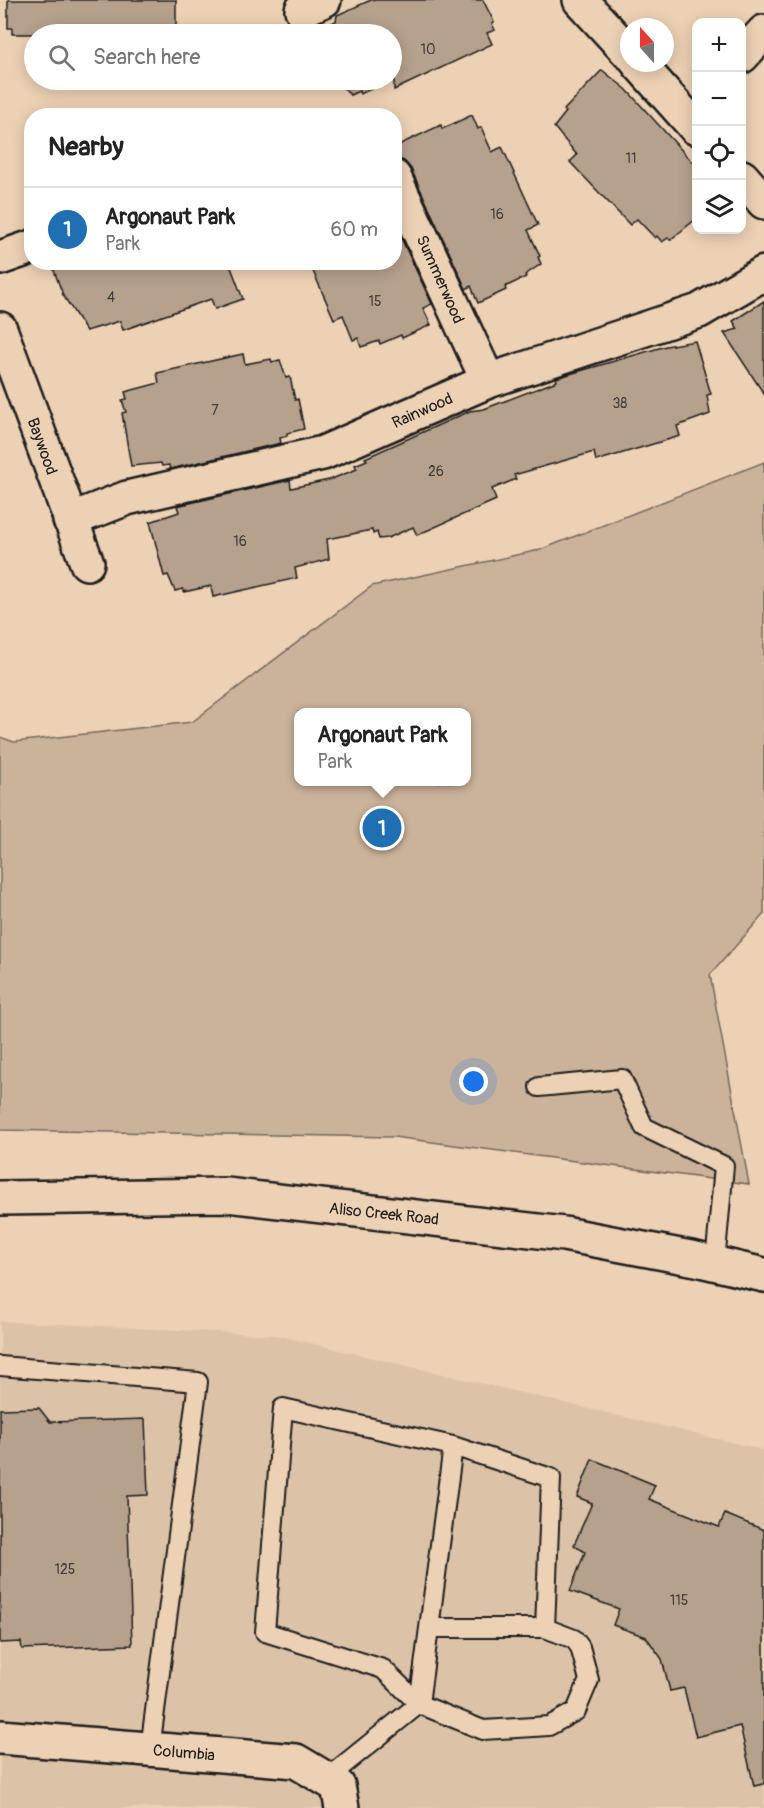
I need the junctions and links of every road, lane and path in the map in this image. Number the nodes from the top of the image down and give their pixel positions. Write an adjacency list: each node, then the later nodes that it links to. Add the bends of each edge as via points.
1 (580, 0): 3 (street)
2 (764, 32): 4 (street)
3 (620, 43)
4 (746, 51)
5 (647, 72): 6 (street)
6 (692, 115)
7 (744, 180): 9 (street)
8 (402, 194): 14 (street, Summerwood)
9 (764, 202)
10 (24, 249): 11 (street)
11 (0, 258)
12 (764, 273): 14 (street, Rainwood, via 699,311)
13 (0, 329): 15 (street, Baywood)
14 (488, 381): 15 (street, Rainwood, via 323,453 127,498)
15 (70, 520): 16 (street, Baywood)
16 (87, 563)
17 (539, 1087): 19 (lane, via 622,1079 644,1127 724,1166)
18 (0, 1198): 19 (street, Aliso Creek Road, via 227,1195 564,1234)
19 (715, 1263): 20 (street, Aliso Creek Road)
20 (764, 1275)
21 (0, 1366): 27 (lane, via 198,1382)
22 (453, 1446): 23 (lane); 24 (lane, via 551,1478); 25 (lane, via 283,1408 265,1632 383,1669)
23 (430, 1628): 24 (lane); 25 (lane)
24 (545, 1628): 25 (lane, via 574,1639 580,1647 589,1680 576,1711 549,1726 483,1730)
25 (419, 1704): 28 (lane)
26 (0, 1737): 27 (street, Columbia)
27 (150, 1749): 28 (street, Columbia, via 296,1761)
28 (326, 1779): 29 (street, Columbia, via 338,1786)
29 (342, 1808)

